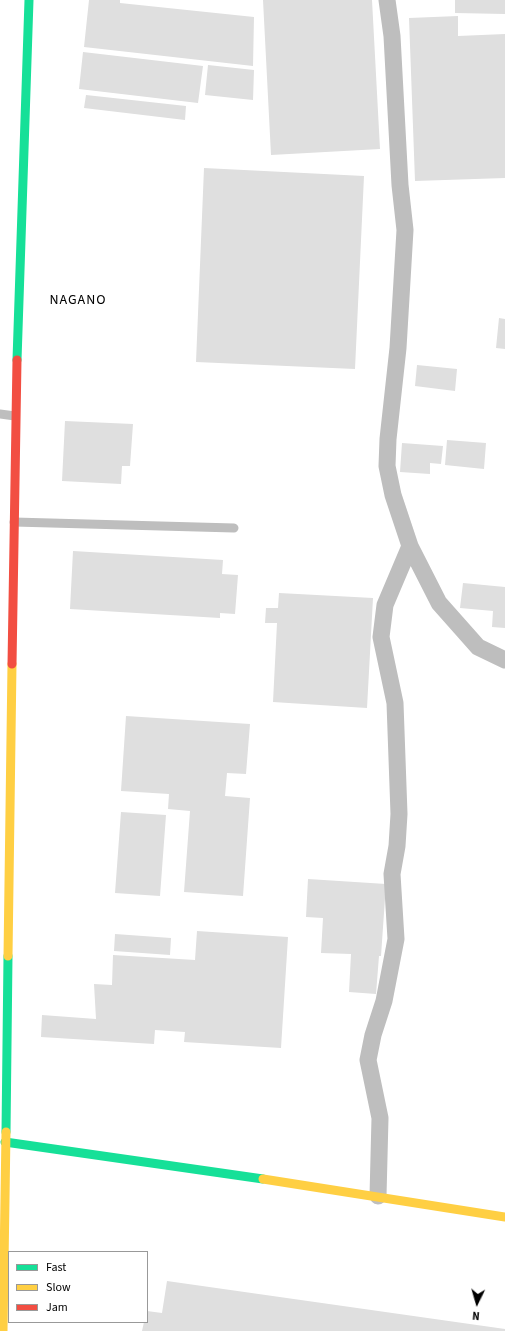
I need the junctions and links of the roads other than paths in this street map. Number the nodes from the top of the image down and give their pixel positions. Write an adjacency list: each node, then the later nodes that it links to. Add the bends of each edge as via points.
1 (29, 0): 4 (street)
2 (387, 0): 7 (street, via 392,36 400,185 406,230 387,466 393,496)
3 (0, 414): 4 (lane)
4 (14, 416): 5 (street)
5 (13, 522): 6 (lane); 9 (street)
6 (234, 528)
7 (410, 546): 8 (street, via 439,603 478,647); 10 (street, via 385,605 381,637 395,703 399,814 392,874 396,939 384,1001 368,1060 380,1118)
8 (505, 660)
9 (5, 1142): 10 (street); 12 (street)
10 (378, 1196): 11 (street)
11 (505, 1217)
12 (2, 1331)

